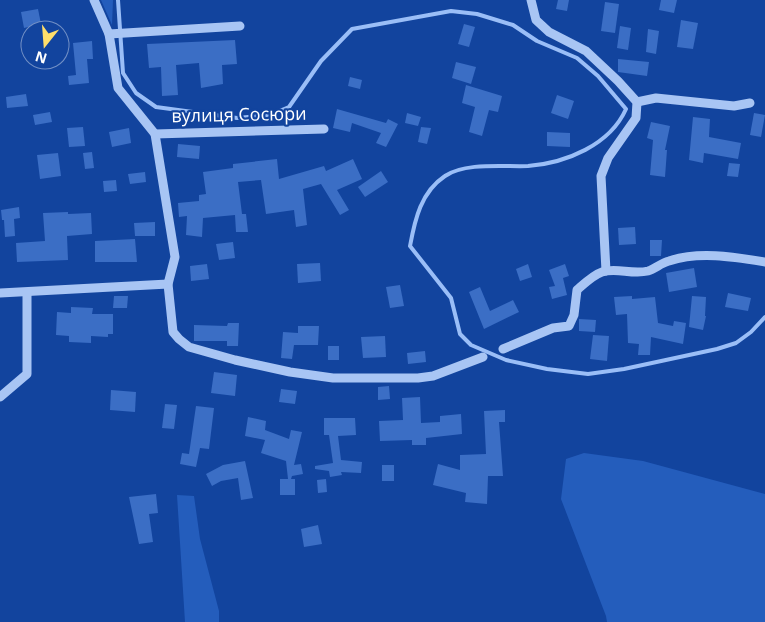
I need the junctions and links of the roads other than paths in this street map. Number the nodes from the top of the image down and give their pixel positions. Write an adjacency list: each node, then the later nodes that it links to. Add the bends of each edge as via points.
1 (94, 0): 4 (street)
2 (531, 0): 5 (street, via 536,20 549,32 586,50)
3 (240, 26): 4 (street)
4 (111, 34): 8 (street, via 118,88)
5 (637, 102): 6 (street, via 656,98 734,106); 10 (street, via 636,118 608,158 601,176)
6 (750, 103)
7 (324, 129): 8 (street, вулиця Сосюри)
8 (154, 134): 11 (street, via 174,257)
9 (765, 262): 10 (street, via 701,256 668,261 651,270 632,274)
10 (606, 271): 14 (street, via 577,290 569,326 553,328)
11 (168, 284): 13 (street); 15 (street, via 173,332 179,339 189,347 234,360 333,378 418,378 433,376)
12 (0, 293): 13 (street)
13 (27, 293): 16 (street, via 27,374)
14 (503, 349)
15 (483, 357)
16 (0, 397)

